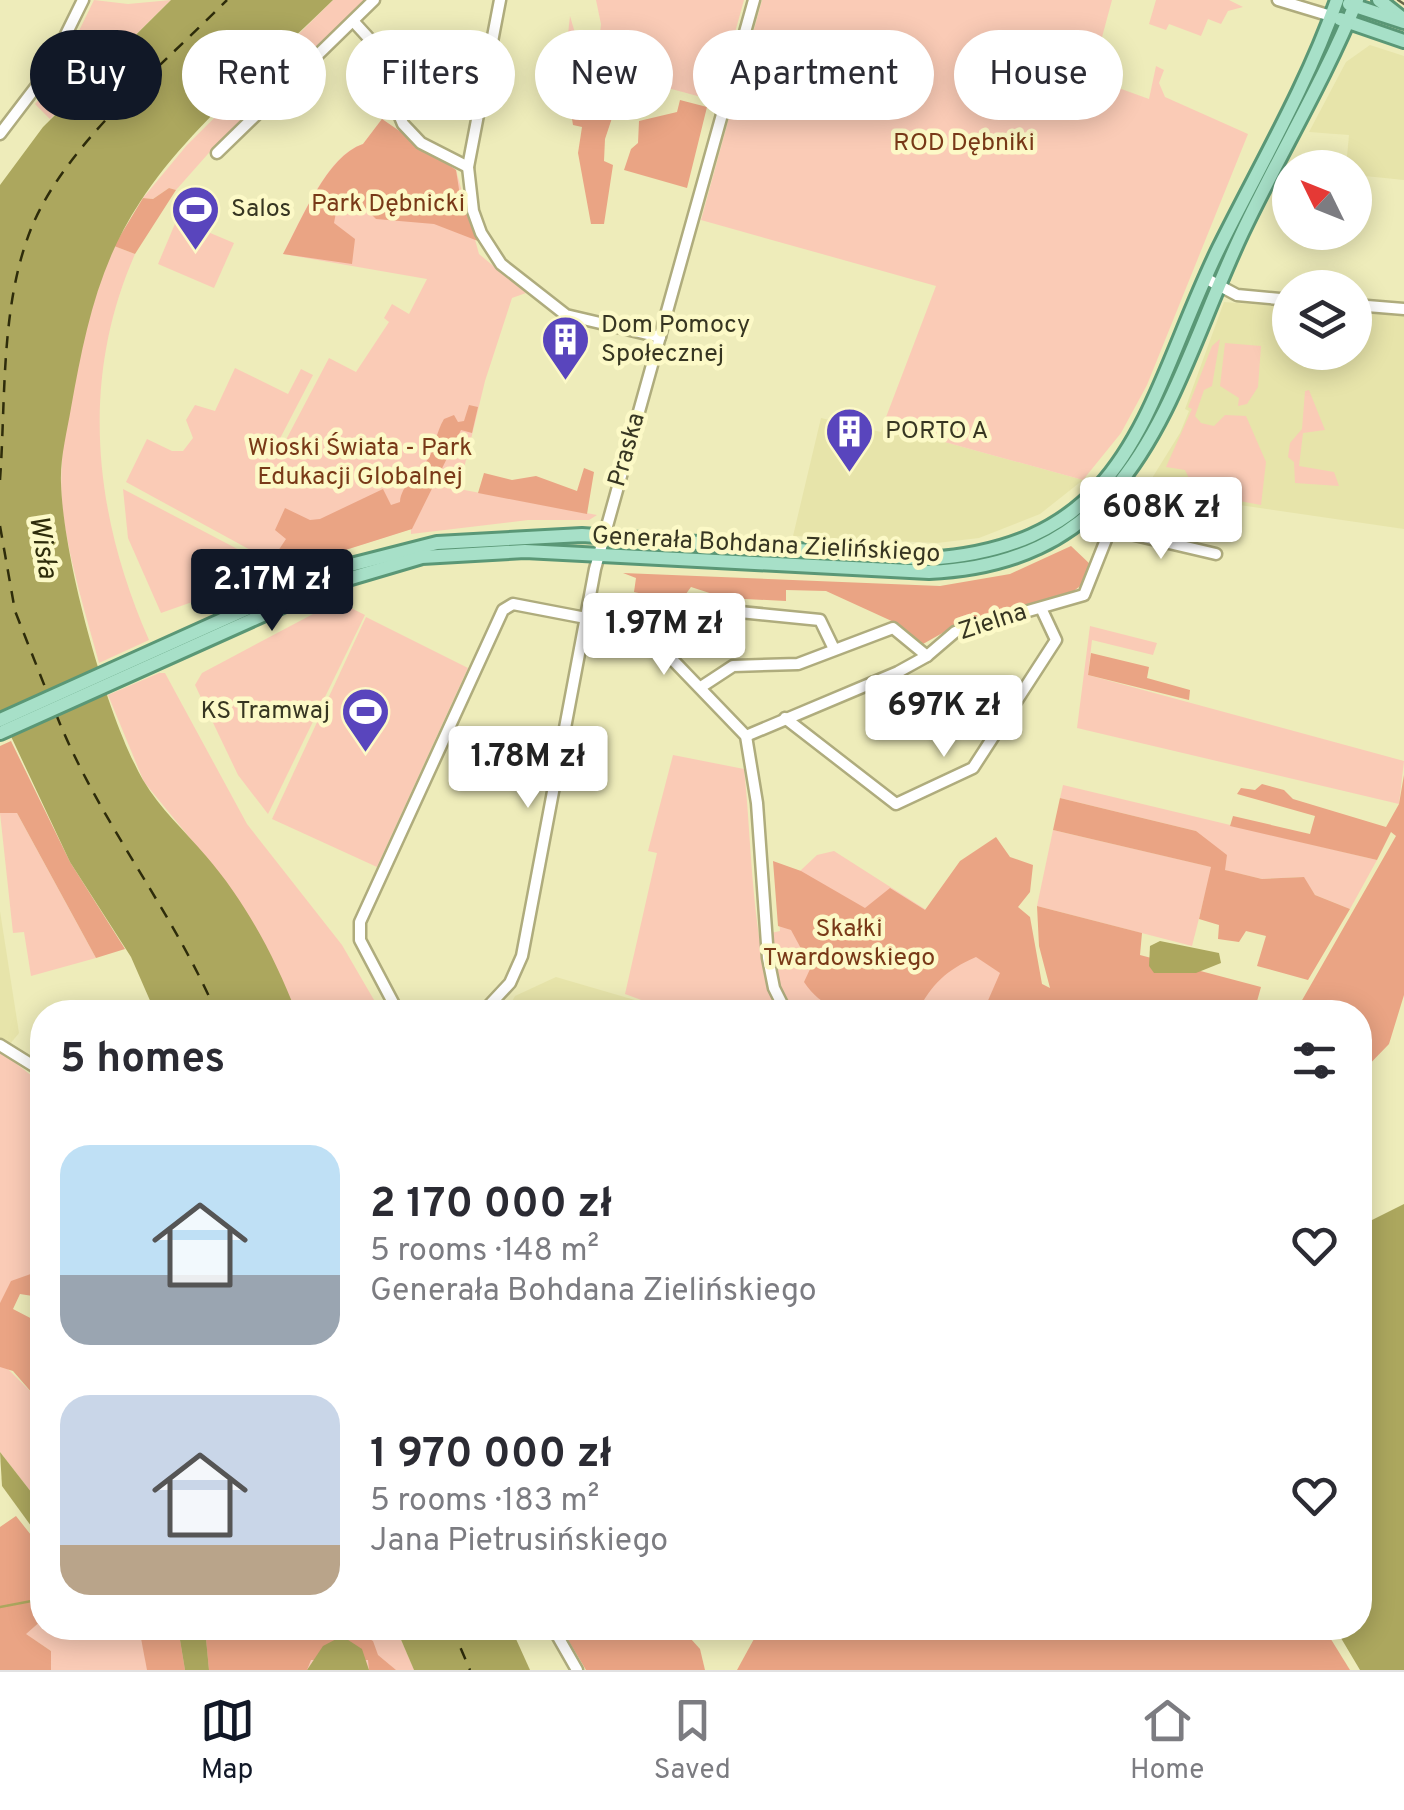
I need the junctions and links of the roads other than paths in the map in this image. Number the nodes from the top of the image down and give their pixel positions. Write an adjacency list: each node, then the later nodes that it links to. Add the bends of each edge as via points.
1 (82, 0): 14 (street, via 48,71)
2 (374, 0): 11 (street)
3 (500, 0): 16 (street)
4 (754, 0): 21 (street, Praska)
5 (1278, 0): 9 (street)
6 (1335, 0): 8 (main road); 9 (main road, Generała Bohdana Zielińskiego)
7 (1379, 0): 10 (main road)
8 (1356, 3): 10 (main road); 12 (main road, Generała Bohdana Zielińskiego)
9 (1332, 16): 12 (main road); 17 (main road, Generała Bohdana Zielińskiego)
10 (1404, 20)
11 (354, 22): 15 (street); 16 (street, via 387,58 390,92 403,124 422,143)
12 (1348, 22): 13 (main road); 17 (main road, Generała Bohdana Zielińskiego)
13 (1404, 40)
14 (0, 134)
15 (216, 153)
16 (468, 167): 21 (street, via 473,211 500,264 566,315)
17 (1211, 282): 18 (street, via 1237,294); 24 (main road, Generała Bohdana Zielińskiego, via 1132,446 1088,498 1033,536 984,552 929,559); 25 (main road, Generała Bohdana Zielińskiego, via 1160,423 1133,469 1087,516 1026,552 929,572)
18 (1272, 298)
19 (1372, 306): 20 (street)
20 (1404, 309)
21 (660, 337): 24 (street, Praska)
22 (1136, 492): 23 (street, Zielna)
23 (1110, 529): 26 (street); 28 (street, Zielna, via 1084,595)
24 (603, 536): 25 (street, Praska); 30 (main road, Generała Bohdana Zielińskiego, via 525,536 402,549 335,570)
25 (599, 554): 29 (street, Praska); 30 (main road, Generała Bohdana Zielińskiego, via 481,550 400,561)
26 (1216, 554)
27 (731, 602): 31 (street, via 730,611 820,620)
28 (1041, 608): 32 (street, Zielna, via 954,632); 34 (street, Zielna, via 1056,640 974,768 896,804)
29 (584, 616): 33 (street, via 643,629); 38 (street, via 508,605 360,922 362,944); 39 (street, Praska, via 522,956)
30 (190, 640): 35 (main road); 36 (main road)
31 (834, 649): 32 (street, via 894,628); 33 (street, via 798,664 733,666)
32 (926, 656): 34 (street, Zielna)
33 (701, 688): 37 (street)
34 (785, 718): 37 (street, Zielna)
35 (0, 720)
36 (0, 733)
37 (746, 736): 40 (street, via 768,958)
38 (392, 1000)
39 (494, 1000)
40 (780, 1000)
41 (0, 1045): 42 (street)
42 (30, 1064)
43 (560, 1640): 44 (street)
44 (577, 1670)

